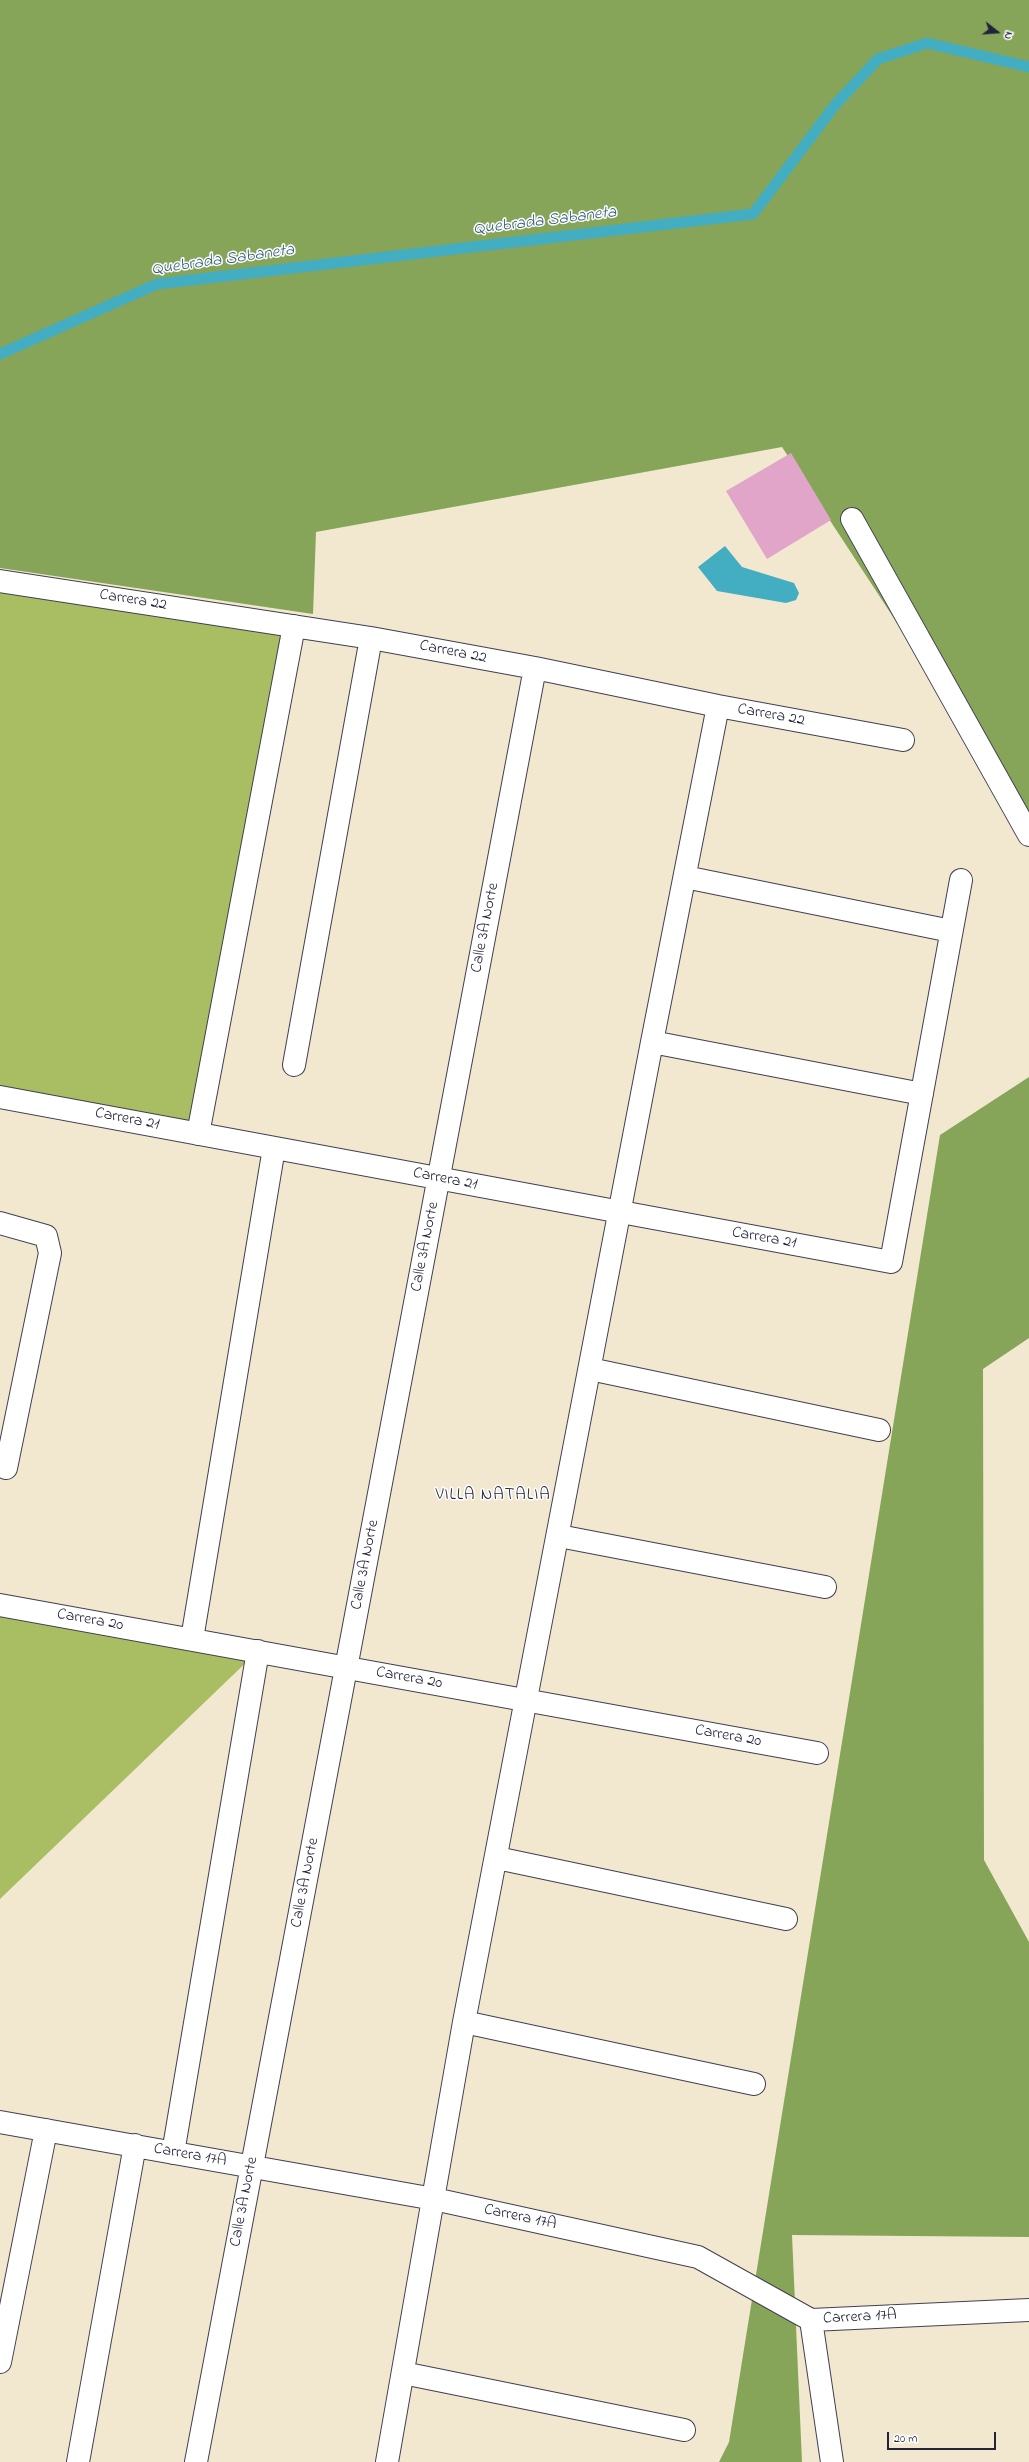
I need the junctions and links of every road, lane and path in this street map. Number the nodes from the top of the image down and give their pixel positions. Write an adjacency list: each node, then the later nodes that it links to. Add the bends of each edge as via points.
1 (852, 519): 8 (street)
2 (0, 581): 3 (street, Carrera 22)
3 (294, 626): 4 (street, Carrera 22); 16 (street)
4 (371, 638): 5 (street, Carrera 22); 13 (street)
5 (535, 668): 6 (street, Carrera 22); 18 (street, Calle 3A Norte)
6 (718, 706): 7 (street, Carrera 22); 9 (street)
7 (903, 740)
8 (1029, 835)
9 (685, 877): 11 (street); 12 (street)
10 (961, 880): 11 (street)
11 (951, 931): 14 (street)
12 (652, 1042): 14 (street); 19 (street)
13 (294, 1065)
14 (922, 1094): 19 (street, Carrera 21, via 891,1262)
15 (0, 1097): 16 (street, Carrera 21)
16 (198, 1134): 17 (street, Carrera 21)
17 (274, 1148): 18 (street, Carrera 21); 27 (street)
18 (439, 1179): 19 (street, Carrera 21); 29 (street, Calle 3A Norte)
19 (619, 1212): 21 (street)
20 (0, 1223): 23 (street, via 46,1236 50,1253)
21 (590, 1369): 22 (street); 24 (street)
22 (879, 1430)
23 (6, 1468)
24 (559, 1536): 25 (street); 30 (street)
25 (825, 1587)
26 (0, 1605): 27 (street, Carrera 20)
27 (192, 1639): 28 (street, Carrera 20)
28 (258, 1651): 29 (street, Carrera 20); 39 (street)
29 (347, 1668): 30 (street, Carrera 20); 40 (street, Calle 3A Norte)
30 (527, 1700): 31 (street, Carrera 20); 32 (street)
31 (817, 1753)
32 (497, 1858): 33 (street); 34 (street)
33 (786, 1919)
34 (464, 2022): 35 (street); 41 (street)
35 (754, 2084)
36 (0, 2122): 37 (street, Carrera 17A)
37 (46, 2130): 38 (street, Carrera 17A); 44 (street)
38 (135, 2145): 39 (street, Carrera 17A); 47 (street)
39 (173, 2153): 40 (street, Carrera 17A)
40 (252, 2167): 41 (street, Carrera 17A); 48 (street, Calle 3A Norte)
41 (434, 2199): 43 (street, Carrera 17A, via 698,2257); 45 (street)
42 (1029, 2310): 43 (street, Carrera 17A)
43 (811, 2320): 50 (street)
44 (0, 2362)
45 (403, 2373): 46 (street); 49 (street)
46 (684, 2430)
47 (78, 2462)
48 (196, 2462)
49 (387, 2462)
50 (832, 2462)

